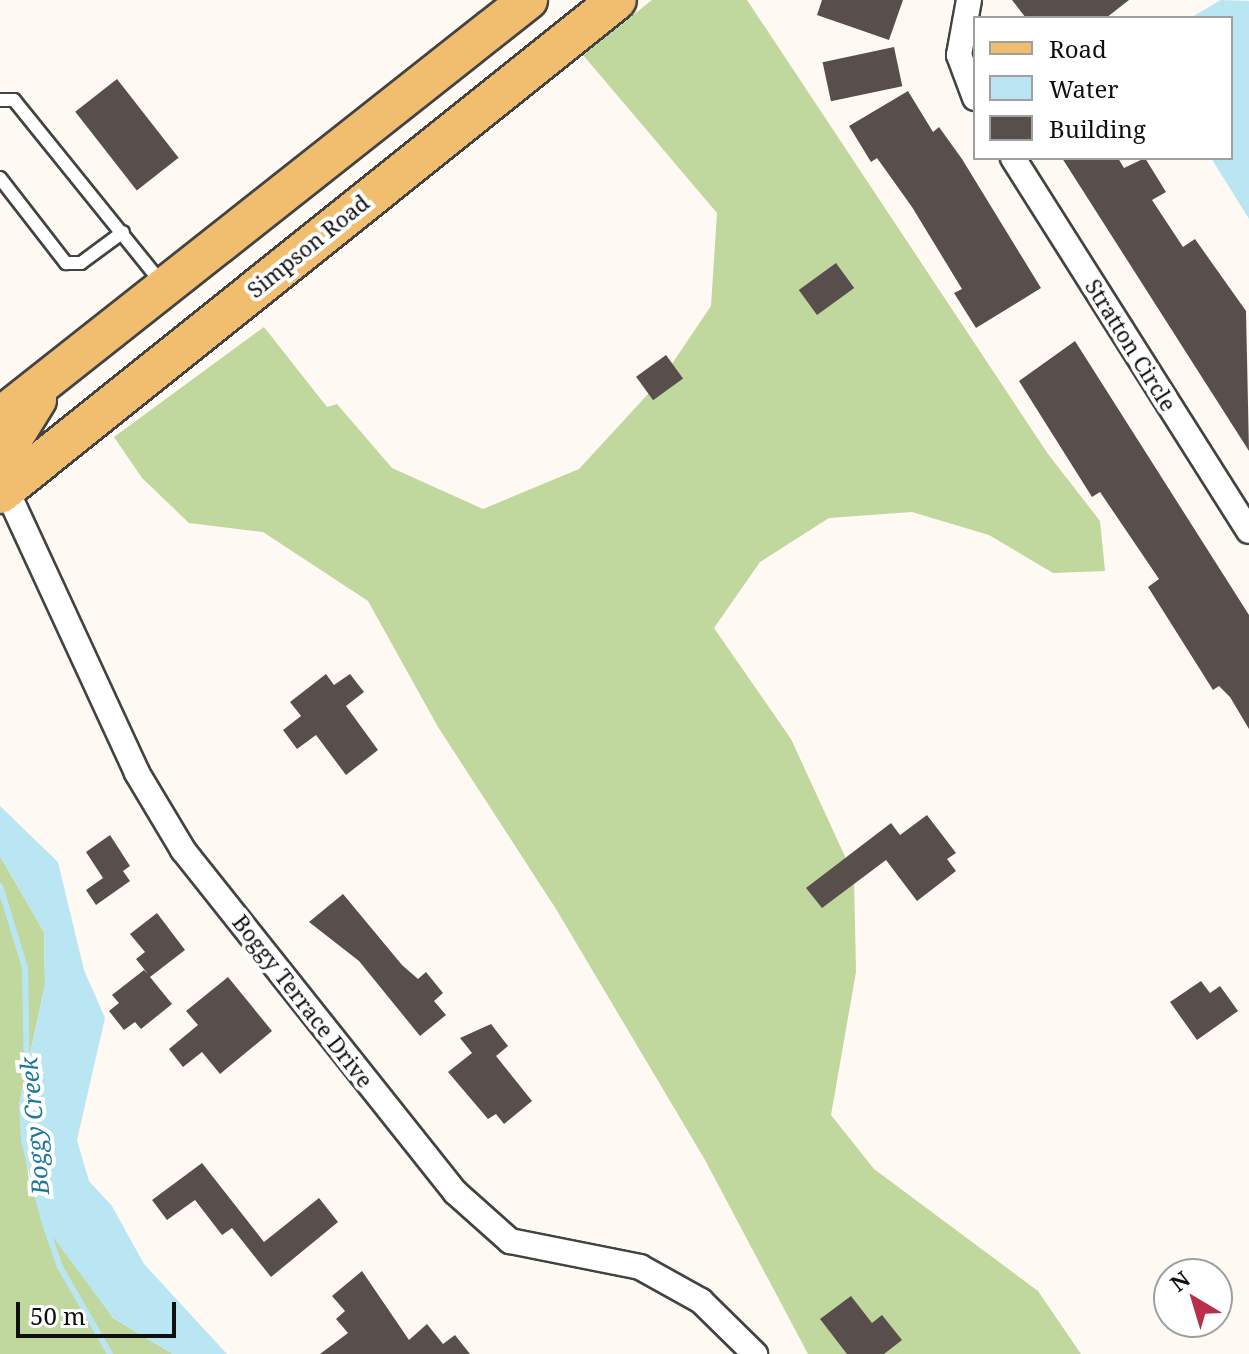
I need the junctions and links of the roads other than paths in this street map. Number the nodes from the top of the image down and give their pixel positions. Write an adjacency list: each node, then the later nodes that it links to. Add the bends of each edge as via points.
1 (528, 0): 6 (main road)
2 (617, 0): 9 (main road, Simpson Road)
3 (969, 0): 4 (street, via 959,55)
4 (973, 93)
5 (0, 100): 10 (lane, via 14,100)
6 (389, 109): 9 (main road, via 401,135 398,149); 11 (main road)
7 (1014, 160): 15 (street, Stratton Circle)
8 (0, 178): 10 (lane, via 66,263 81,263)
9 (359, 205): 14 (main road, Simpson Road)
10 (123, 232): 11 (lane)
11 (163, 285): 12 (main road)
12 (75, 356): 13 (main road); 14 (main road, via 18,424 2,470)
13 (0, 417)
14 (3, 491): 16 (street, Boggy Terrace Drive, via 137,773 183,850 455,1192 510,1241 640,1267 701,1301)
15 (1249, 531)
16 (755, 1354)

